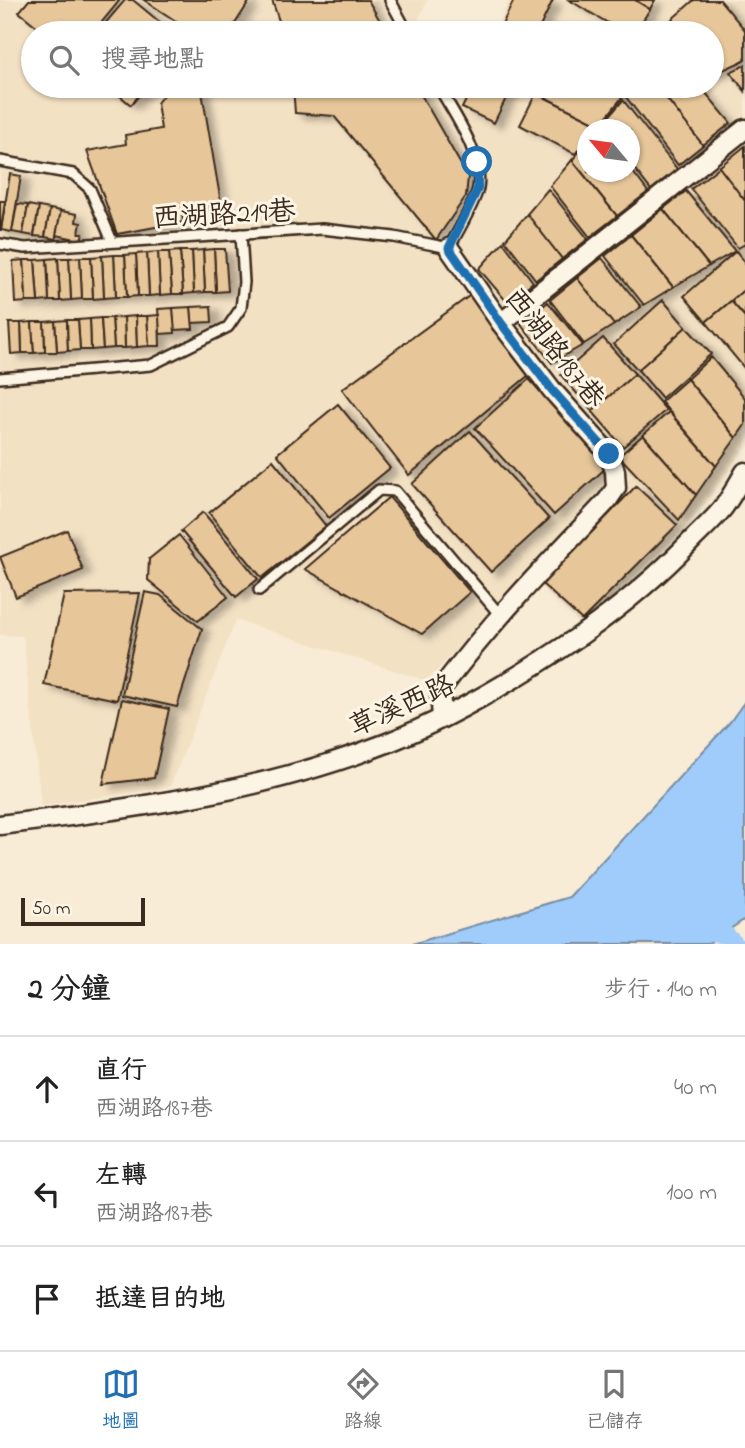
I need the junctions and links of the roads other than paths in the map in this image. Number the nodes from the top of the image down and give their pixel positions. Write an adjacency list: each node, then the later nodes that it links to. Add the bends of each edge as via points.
1 (390, 0): 2 (lane)
2 (401, 21)
3 (445, 98): 9 (lane, via 477,162 478,188)
4 (745, 129): 10 (street)
5 (0, 162): 7 (lane, via 73,174 90,189)
6 (241, 234): 7 (lane, 西湖路219巷); 9 (lane, 西湖路219巷, via 322,229); 11 (lane, via 241,308 228,327 151,365)
7 (112, 242): 8 (lane, 西湖路219巷, via 26,248)
8 (0, 244)
9 (449, 248): 10 (street, 西湖路187巷)
10 (501, 323): 14 (street, 西湖路187巷, via 609,454 616,488)
11 (0, 378)
12 (745, 472): 15 (street, 草溪西路, via 723,508 655,578 546,659)
13 (259, 590): 14 (lane, via 379,490 388,490 395,491)
14 (500, 615): 15 (street, 西湖路187巷, via 440,690)
15 (442, 718): 16 (street, 草溪西路, via 388,743 228,790 162,804)
16 (0, 825)

